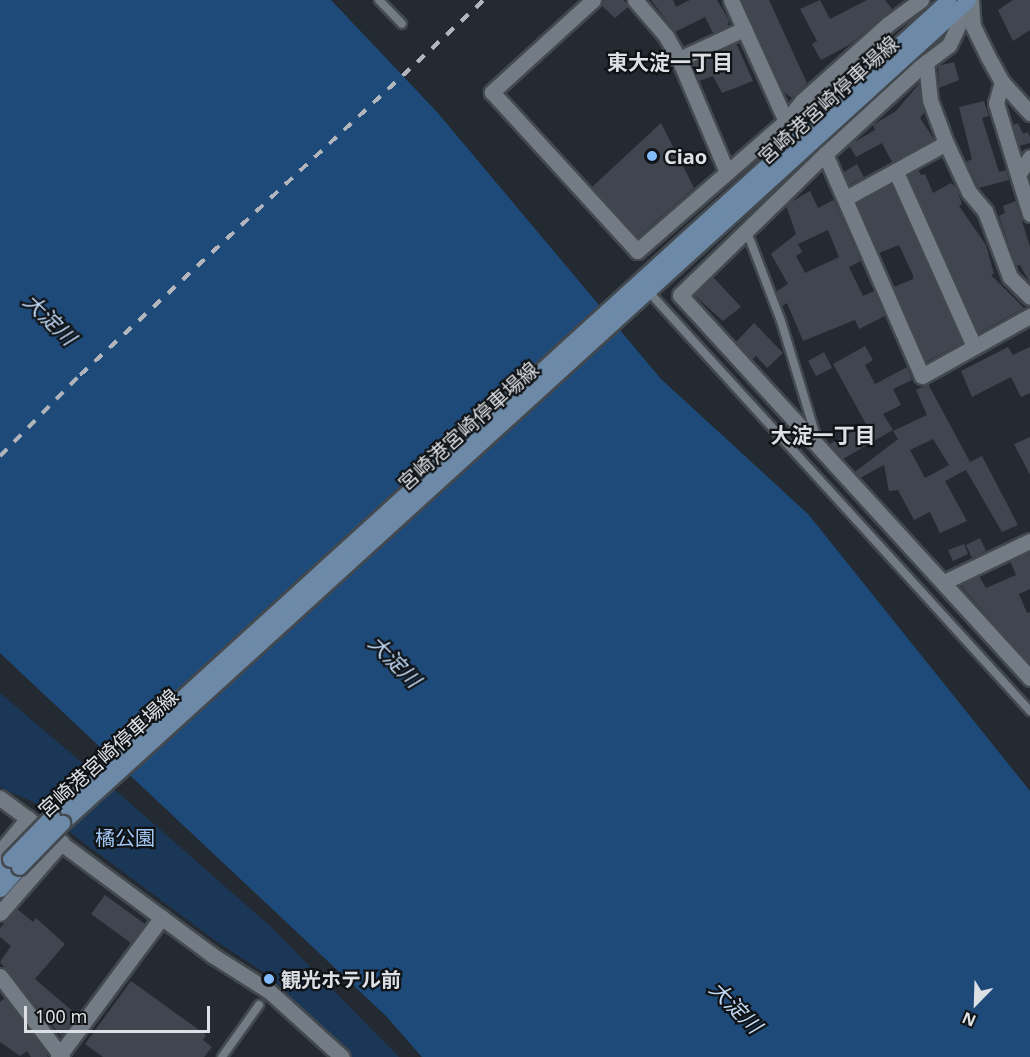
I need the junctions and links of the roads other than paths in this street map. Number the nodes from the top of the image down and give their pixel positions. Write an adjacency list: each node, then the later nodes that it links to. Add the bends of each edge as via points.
1 (379, 0): 8 (lane)
2 (593, 0): 18 (street, via 492,92 637,251)
3 (635, 0): 10 (street, via 666,36)
4 (731, 0): 9 (street)
5 (921, 0): 14 (street, via 888,24 802,101)
6 (948, 0): 24 (main road, 宮崎港宮崎停車場線)
7 (969, 1): 11 (street, via 950,45); 12 (street, via 973,26); 24 (main road, 宮崎港宮崎停車場線)
8 (402, 24)
9 (744, 29): 10 (street); 14 (street)
10 (679, 59): 18 (street)
11 (926, 62): 15 (street, via 930,100); 16 (street)
12 (1002, 82): 13 (street); 20 (street, via 996,104)
13 (1030, 113)
14 (786, 121): 18 (street)
15 (946, 143): 19 (street); 25 (street, via 969,192 985,212 1010,276)
16 (825, 154): 21 (street); 23 (street)
17 (1030, 157): 20 (street)
18 (727, 172)
19 (896, 172): 21 (street); 27 (street)
20 (1019, 173): 22 (street)
21 (846, 198): 27 (street, via 922,376)
22 (1030, 214)
23 (747, 232): 28 (lane, via 781,321); 28 (street, via 680,295)
24 (640, 293): 32 (lane); 37 (main road, 宮崎港宮崎停車場線, bridge, via 60,808); 38 (main road, 宮崎港宮崎停車場線, bridge, via 62,823)
25 (1030, 297)
26 (1030, 316): 27 (street)
27 (974, 346)
28 (819, 447): 30 (street)
29 (1030, 542): 30 (street)
30 (944, 582): 31 (street)
31 (1030, 678)
32 (1030, 711)
33 (0, 798): 34 (street)
34 (28, 818): 35 (street); 36 (street)
35 (62, 842): 39 (street); 40 (street)
36 (0, 852)
37 (0, 871)
38 (0, 889)
39 (0, 913)
40 (162, 917): 43 (street); 45 (street, via 269,990)
41 (0, 976): 43 (street)
42 (259, 1005): 44 (lane)
43 (60, 1055)
44 (222, 1057)
45 (342, 1057)

